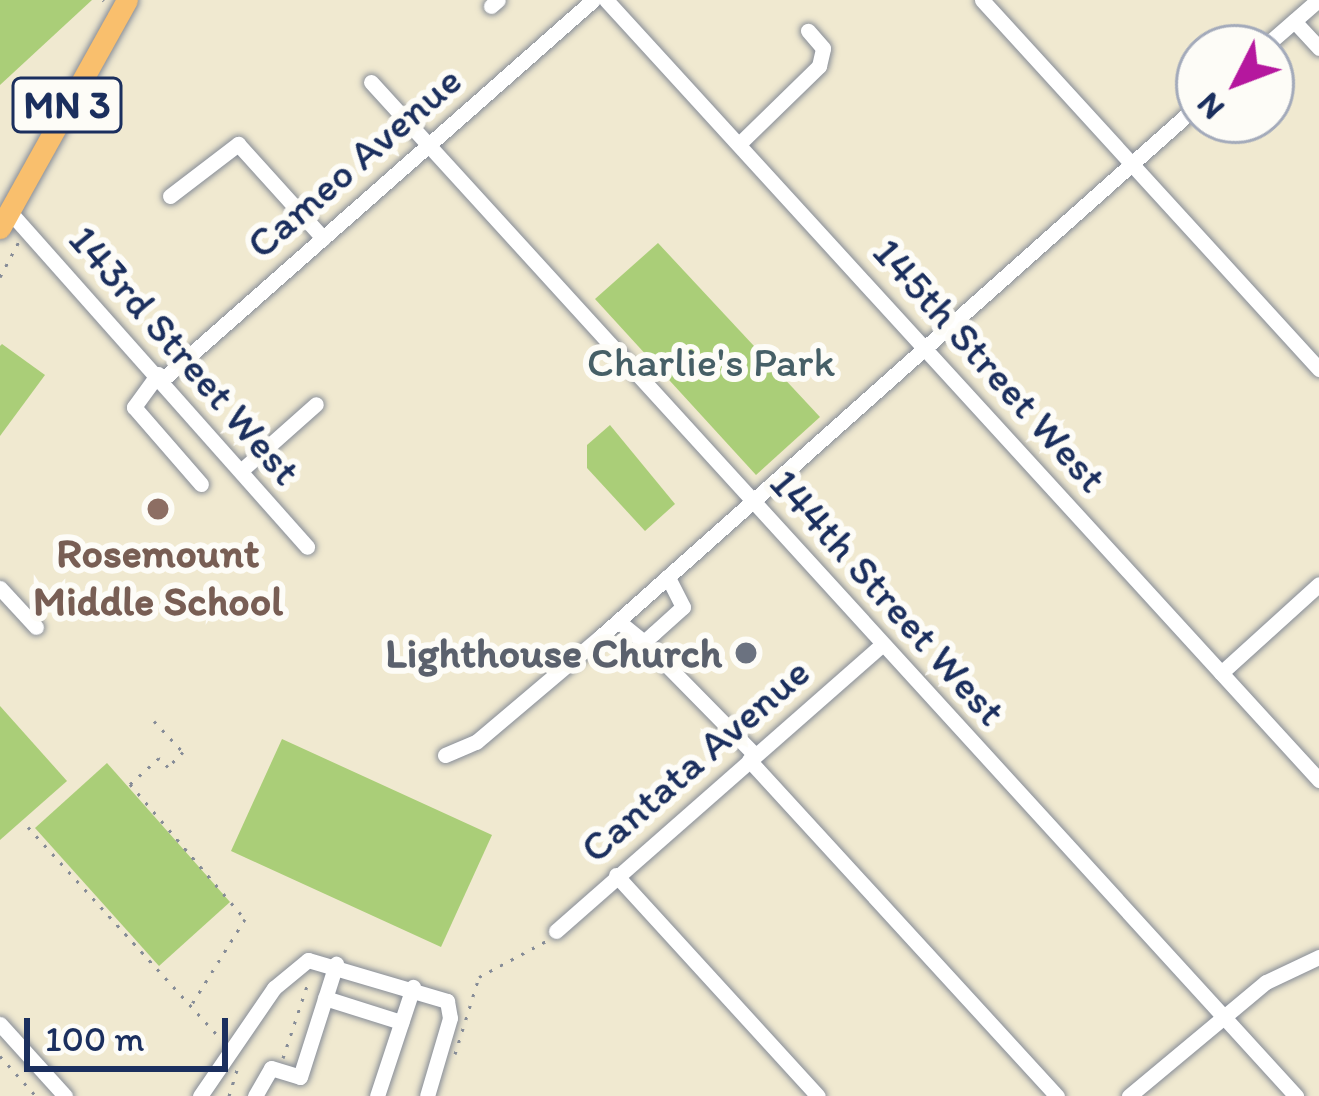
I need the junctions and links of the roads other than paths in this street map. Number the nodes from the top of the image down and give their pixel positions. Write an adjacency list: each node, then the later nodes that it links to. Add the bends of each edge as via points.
1 (127, 0): 16 (main road, MN 3)
2 (593, 0): 13 (street, Cameo Avenue)
3 (606, 0): 12 (street, 145th Street West)
4 (982, 0): 14 (street)
5 (1318, 0): 6 (street)
6 (1294, 21): 7 (street); 9 (street)
7 (1291, 24)
8 (808, 31): 12 (street, via 824,48 820,66)
9 (1319, 48)
10 (370, 82): 13 (street, 144th Street West)
11 (1175, 125): 14 (street)
12 (739, 143): 18 (street, 145th Street West)
13 (427, 146): 17 (street, Cameo Avenue); 24 (street, 144th Street West)
14 (1131, 164): 18 (street); 19 (street)
15 (170, 196): 17 (street, via 238,144)
16 (11, 222): 20 (street, 143rd Street West)
17 (323, 238): 20 (street, Cameo Avenue)
18 (926, 347): 24 (street); 33 (street, 145th Street West)
19 (1319, 369)
20 (160, 376): 22 (street, 143rd Street West); 23 (street, via 134,407)
21 (316, 404): 22 (street)
22 (244, 468): 25 (street, 143rd Street West)
23 (201, 484)
24 (753, 502): 26 (street); 32 (street, 144th Street West)
25 (307, 547)
26 (668, 578): 29 (street); 31 (street, via 683,607)
27 (1319, 584): 33 (street)
28 (0, 588): 30 (street)
29 (619, 621): 31 (street); 34 (street, via 476,742)
30 (36, 627)
31 (644, 642): 35 (street)
32 (882, 645): 35 (street, Cantata Avenue); 43 (street, 144th Street West)
33 (1220, 673): 36 (street, 145th Street West)
34 (445, 755)
35 (752, 757): 37 (street, Cantata Avenue); 52 (street)
36 (1319, 780)
37 (616, 875): 38 (street, Cantata Avenue); 51 (street)
38 (556, 931)
39 (1319, 957): 43 (street, via 1266,982)
40 (336, 964): 41 (street); 42 (street); 47 (street, via 308,960 292,969)
41 (412, 988): 44 (street); 50 (street, via 447,1001 451,1018)
42 (325, 998): 44 (street); 48 (street, via 300,1077 272,1068)
43 (1224, 1017): 53 (street); 54 (street, 144th Street West)
44 (401, 1022): 49 (street)
45 (0, 1024): 46 (street)
46 (65, 1096)
47 (200, 1096)
48 (255, 1096)
49 (377, 1096)
50 (427, 1096)
51 (818, 1096)
52 (1057, 1096)
53 (1129, 1096)
54 (1296, 1096)

